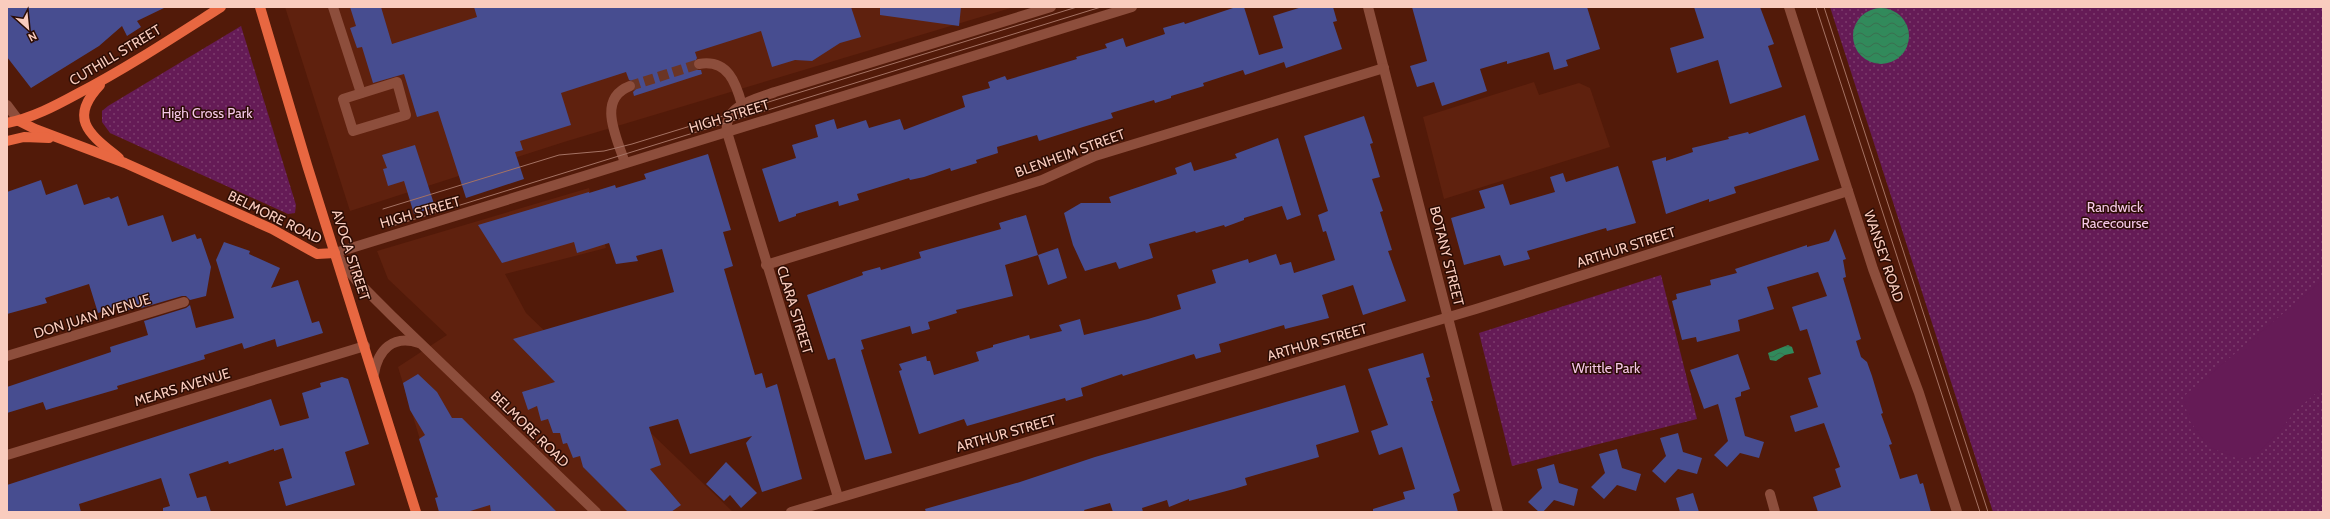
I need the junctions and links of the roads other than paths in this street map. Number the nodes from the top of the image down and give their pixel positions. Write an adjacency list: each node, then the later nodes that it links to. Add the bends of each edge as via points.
1 (221, 7): 10 (main road, CUTHILL STREET)
2 (260, 7): 23 (main road, AVOCA STREET)
3 (333, 7): 12 (street)
4 (1051, 7): 14 (street, HIGH STREET, via 775,92)
5 (1132, 7): 17 (street, HIGH STREET)
6 (1368, 7): 9 (street, BOTANY STREET)
7 (1789, 7): 22 (street, WANSEY ROAD)
8 (699, 64): 14 (street, via 717,65 728,71 735,82)
9 (1384, 68): 24 (street, BLENHEIM STREET, via 1095,156 1042,180); 26 (street, BOTANY STREET)
10 (105, 79): 15 (main road, CUTHILL STREET, via 58,104); 20 (main road, via 92,94 85,110 85,120 90,134)
11 (630, 86): 21 (street, via 618,92 611,105 612,119)
12 (361, 93): 12 (street, via 397,82 406,115 353,131 343,99)
13 (7, 105): 15 (street)
14 (742, 105): 17 (street, via 730,116)
15 (19, 120): 16 (main road, CUTHILL STREET); 18 (main road, BELMORE ROAD)
16 (7, 123)
17 (727, 132): 21 (street, HIGH STREET); 24 (street, CLARA STREET)
18 (63, 140): 19 (main road, via 29,137); 20 (main road, BELMORE ROAD)
19 (7, 141)
20 (124, 163): 23 (main road, BELMORE ROAD, via 261,224 317,254)
21 (624, 163): 23 (street, HIGH STREET)
22 (1848, 191): 26 (street, ARTHUR STREET); 39 (street, WANSEY ROAD)
23 (335, 253): 27 (street, BELMORE ROAD, via 356,280); 28 (main road, AVOCA STREET)
24 (766, 265): 33 (street, CLARA STREET)
25 (184, 302): 29 (street, DON JUAN AVENUE)
26 (1449, 317): 33 (street, ARTHUR STREET); 37 (street, BOTANY STREET)
27 (421, 343): 30 (street, via 404,339 390,344 379,356); 35 (street, BELMORE ROAD)
28 (366, 346): 30 (main road, AVOCA STREET); 31 (street, MEARS AVENUE)
29 (7, 356)
30 (374, 374): 34 (main road, AVOCA STREET)
31 (7, 455)
32 (1770, 494): 38 (street)
33 (838, 497): 36 (street, ARTHUR STREET)
34 (416, 512)
35 (596, 512)
36 (791, 512)
37 (1498, 512)
38 (1775, 512)
39 (1957, 512)

